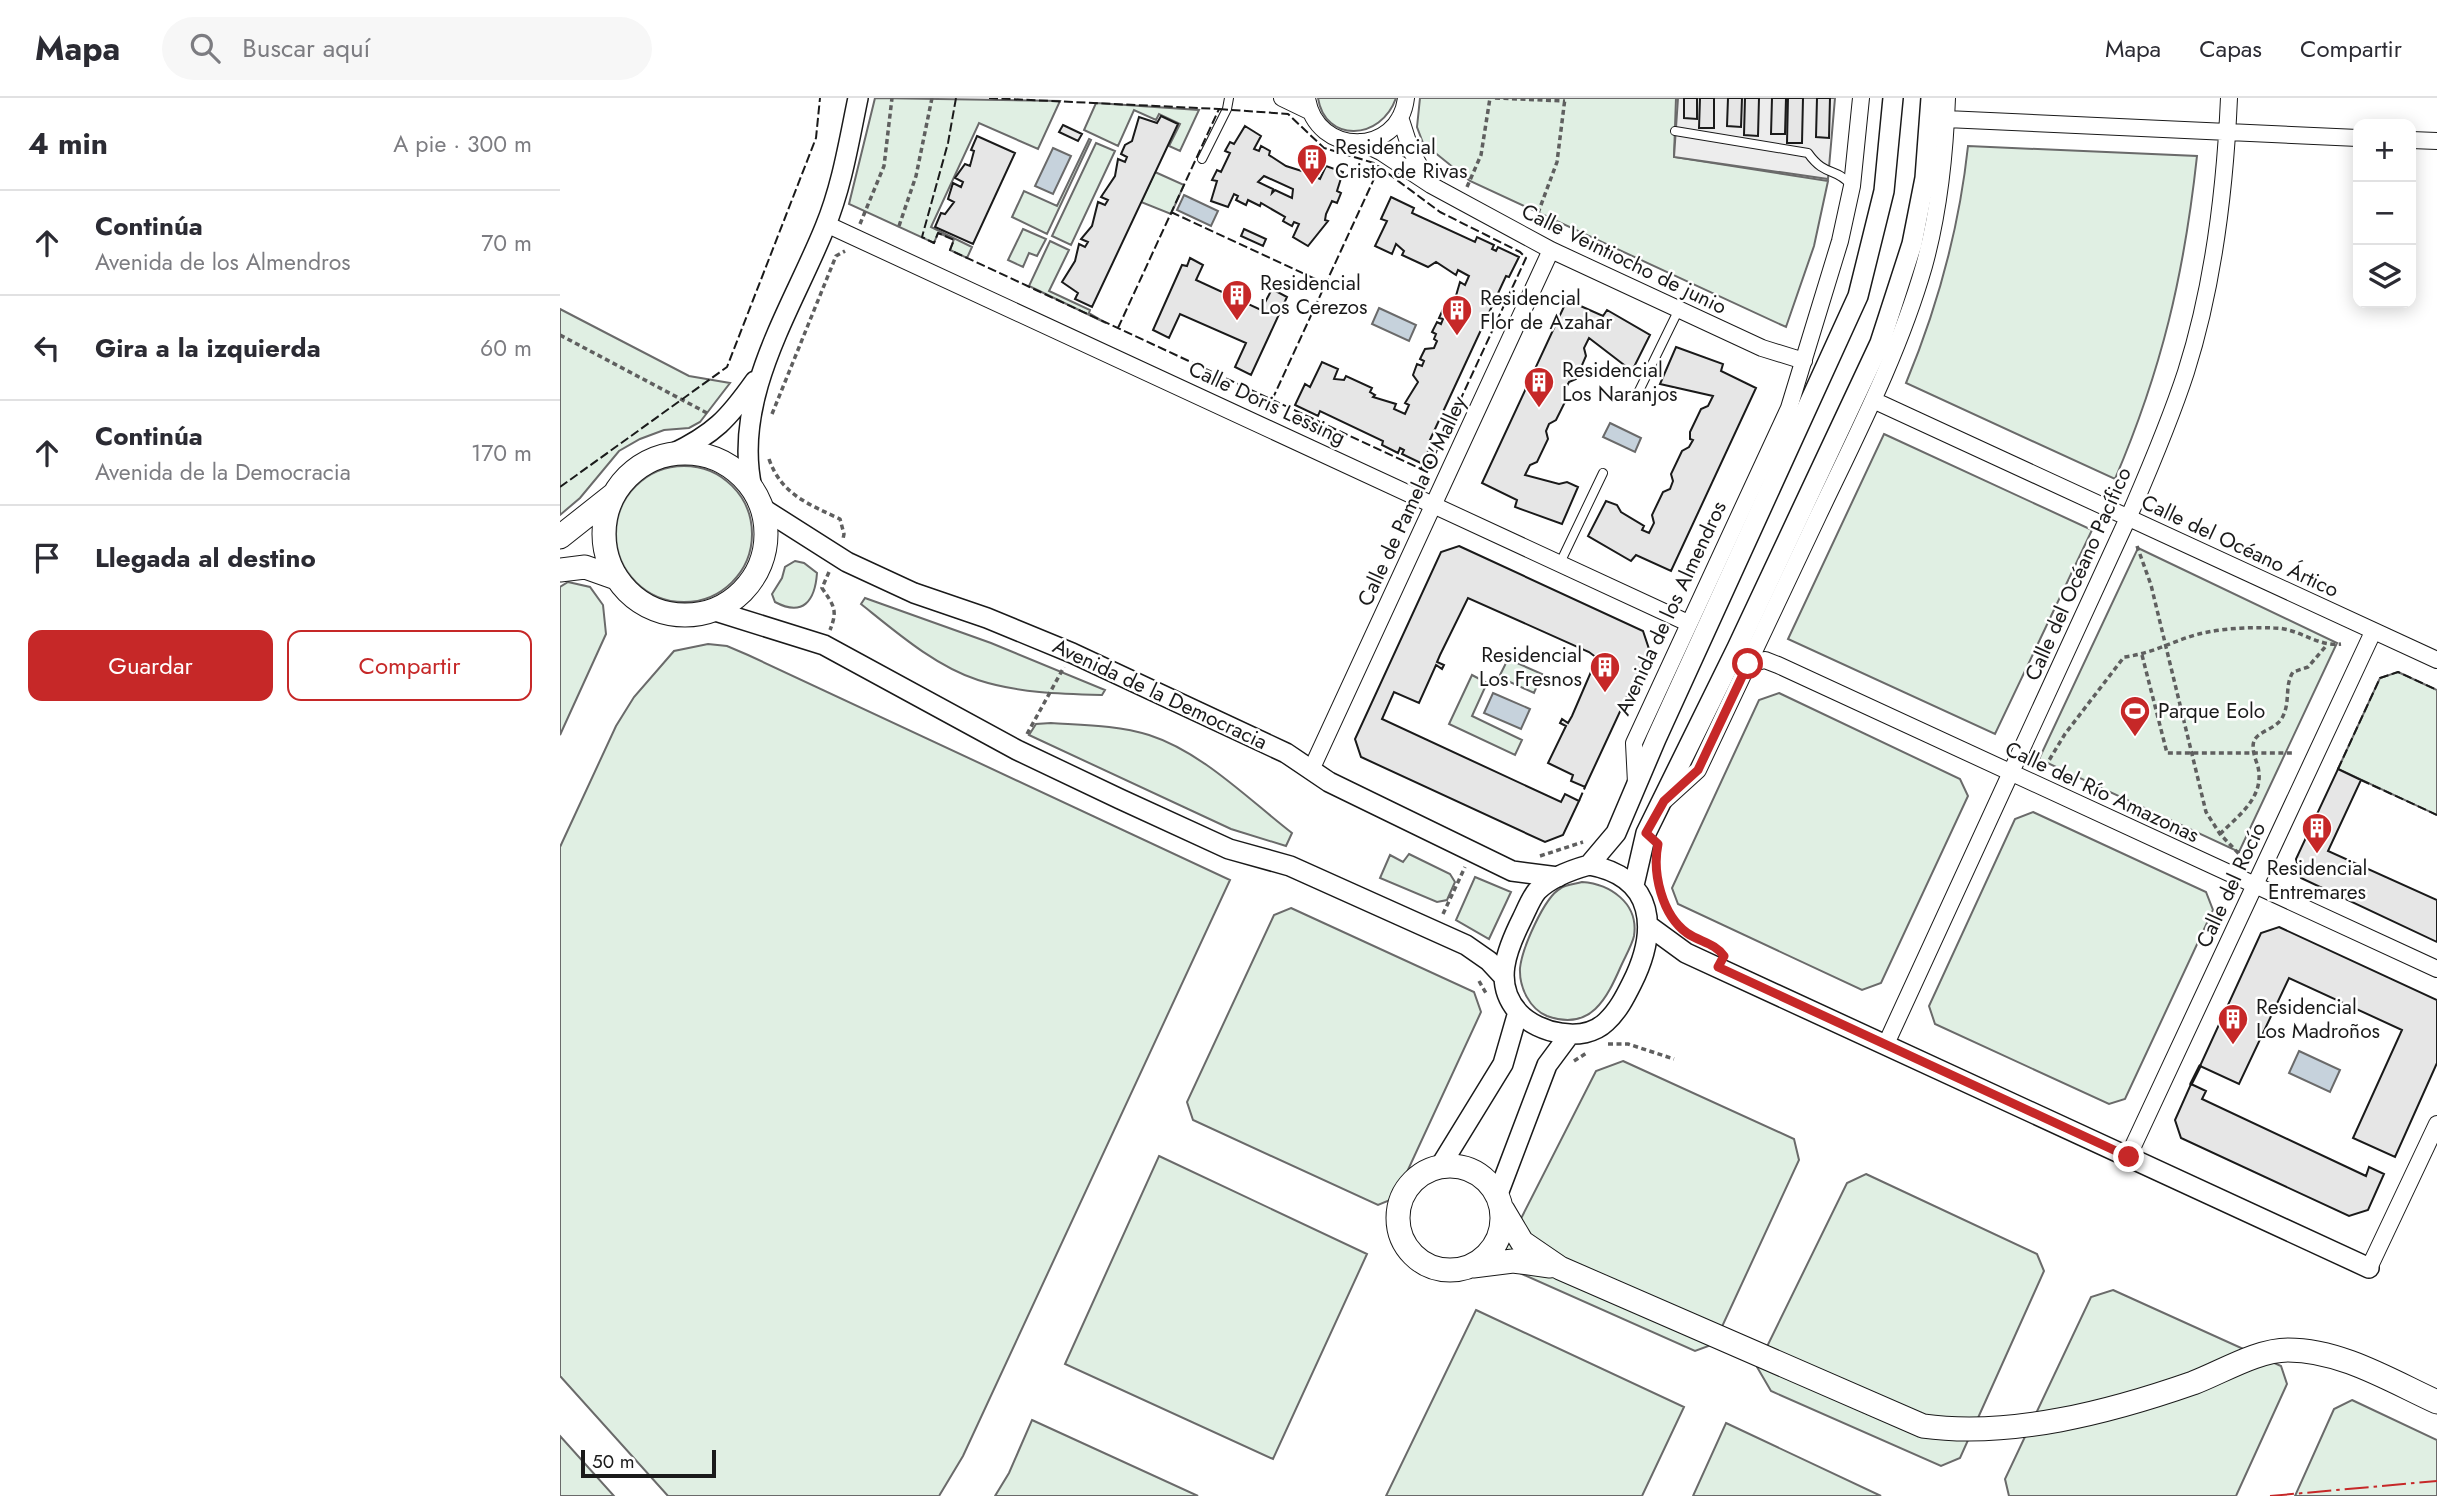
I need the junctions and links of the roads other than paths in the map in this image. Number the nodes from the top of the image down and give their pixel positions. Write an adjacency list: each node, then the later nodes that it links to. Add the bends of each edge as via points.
1 (858, 98): 24 (street)
2 (1228, 98): 19 (lane)
3 (1282, 98): 10 (street)
4 (1406, 98): 11 (street)
5 (1861, 98): 21 (street, Avenida de los Almendros)
6 (1893, 98): 36 (street, Avenida de los Almendros, via 1884,191 1858,296)
7 (1931, 98): 23 (street)
8 (1947, 98): 12 (street)
9 (2229, 98): 14 (street, Calle del Océano Pacífico)
10 (1308, 104): 18 (street, Calle Veintiocho de junio, via 1329,135)
11 (1400, 117): 18 (street, via 1383,135); 20 (street, via 1411,152)
12 (1946, 119): 14 (street); 22 (street)
13 (1675, 131): 21 (lane, via 1808,153 1820,169 1844,177)
14 (2227, 132): 15 (street); 42 (street, Calle del Océano Pacífico, via 2215,245 2199,324 2169,421)
15 (2353, 138)
16 (2416, 140): 17 (street)
17 (2437, 141)
18 (1360, 142): 20 (street, Calle Veintiocho de junio)
19 (1202, 159)
20 (1431, 185): 25 (street, Calle Veintiocho de junio)
21 (1852, 186): 29 (street, Avenida de los Almendros)
22 (1939, 192): 23 (street); 28 (street, via 1924,265)
23 (1918, 213): 26 (street)
24 (826, 224): 30 (street); 40 (street, Calle Doris Lessing)
25 (1551, 250): 27 (street, Calle Veintiocho de junio); 40 (street, Calle de Pamela O'Malley)
26 (1896, 293): 28 (street); 41 (street, via 1880,343)
27 (1679, 309): 29 (street, Calle Veintiocho de junio, via 1762,348); 31 (lane)
28 (1906, 320): 32 (street)
29 (1804, 361): 33 (street, Avenida de los Almendros)
30 (764, 368): 34 (street, via 719,427); 39 (street, via 747,424 746,461)
31 (1637, 395)
32 (1873, 400): 37 (street); 42 (street, Calle del Océano Ártico)
33 (1768, 452): 36 (street); 48 (street, Avenida de los Almendros)
34 (672, 454): 38 (main road, via 639,468); 39 (main road, via 718,460 737,472)
35 (1603, 473): 44 (lane)
36 (1773, 484): 54 (street, Avenida de los Almendros)
37 (1829, 492): 41 (street); 51 (street)
38 (615, 493): 43 (main road); 46 (main road, via 606,514 604,536)
39 (757, 498): 47 (main road, via 766,533 763,557 752,580 735,598); 52 (street, Avenida de la Democracia, via 836,556 915,593 1072,653 1286,752)
40 (1433, 504): 44 (street, Calle Doris Lessing); 52 (street, Calle de Pamela O'Malley)
41 (1801, 512): 55 (street)
42 (2129, 517): 49 (street, Calle del Océano Ártico); 53 (street, Calle del Océano Pacífico)
43 (560, 537)
44 (1560, 563): 48 (street, Calle Doris Lessing)
45 (560, 569): 46 (main road, via 585,567)
46 (617, 579): 47 (main road, via 640,602 663,614)
47 (712, 610): 62 (street, via 824,645 1017,750 1229,849 1290,866 1466,946)
48 (1688, 623): 54 (street, Avenida de los Almendros, via 1634,743)
49 (2373, 632): 50 (street, Calle del Océano Ártico); 58 (street, Calle del Rocío)
50 (2437, 660)
51 (1748, 664): 53 (street, Calle del Río Amazonas, via 1765,660 1778,665); 55 (street, via 1698,770)
52 (1311, 770): 57 (street, Avenida de la Democracia, via 1512,871)
53 (2010, 773): 58 (street, Calle del Río Amazonas); 65 (street, Calle del Océano Pacífico)
54 (1636, 787): 56 (street, Avenida de los Almendros, via 1616,833)
55 (1664, 801): 59 (street, via 1646,833)
56 (1589, 865): 57 (street); 59 (street, via 1614,872)
57 (1558, 877): 62 (street, via 1537,891 1509,945)
58 (2254, 885): 61 (street, Calle del Río Amazonas); 67 (street, Calle del Rocío)
59 (1634, 886): 60 (street)
60 (1650, 926): 64 (street, via 1644,959 1623,1002 1605,1024); 65 (street, via 1686,953)
61 (2437, 969)
62 (1502, 975): 63 (street)
63 (1518, 1012): 64 (street, via 1539,1028); 68 (street, via 1503,1064)
64 (1570, 1034): 69 (street, via 1547,1065)
65 (1886, 1044): 67 (street)
66 (2437, 1124): 72 (street)
67 (2129, 1157): 72 (street)
68 (1441, 1165): 69 (main road, via 1474,1170 1488,1180); 70 (main road, via 1410,1184 1397,1213 1399,1231 1418,1260 1434,1268)
69 (1500, 1202): 70 (main road, via 1502,1227 1497,1243); 71 (main road, via 1521,1242)
70 (1470, 1267): 71 (main road, via 1513,1261)
71 (1560, 1268): 73 (main road, via 1903,1419 1962,1431 2073,1416 2163,1392 2287,1350 2346,1360)
72 (2369, 1268)
73 (2437, 1402)

